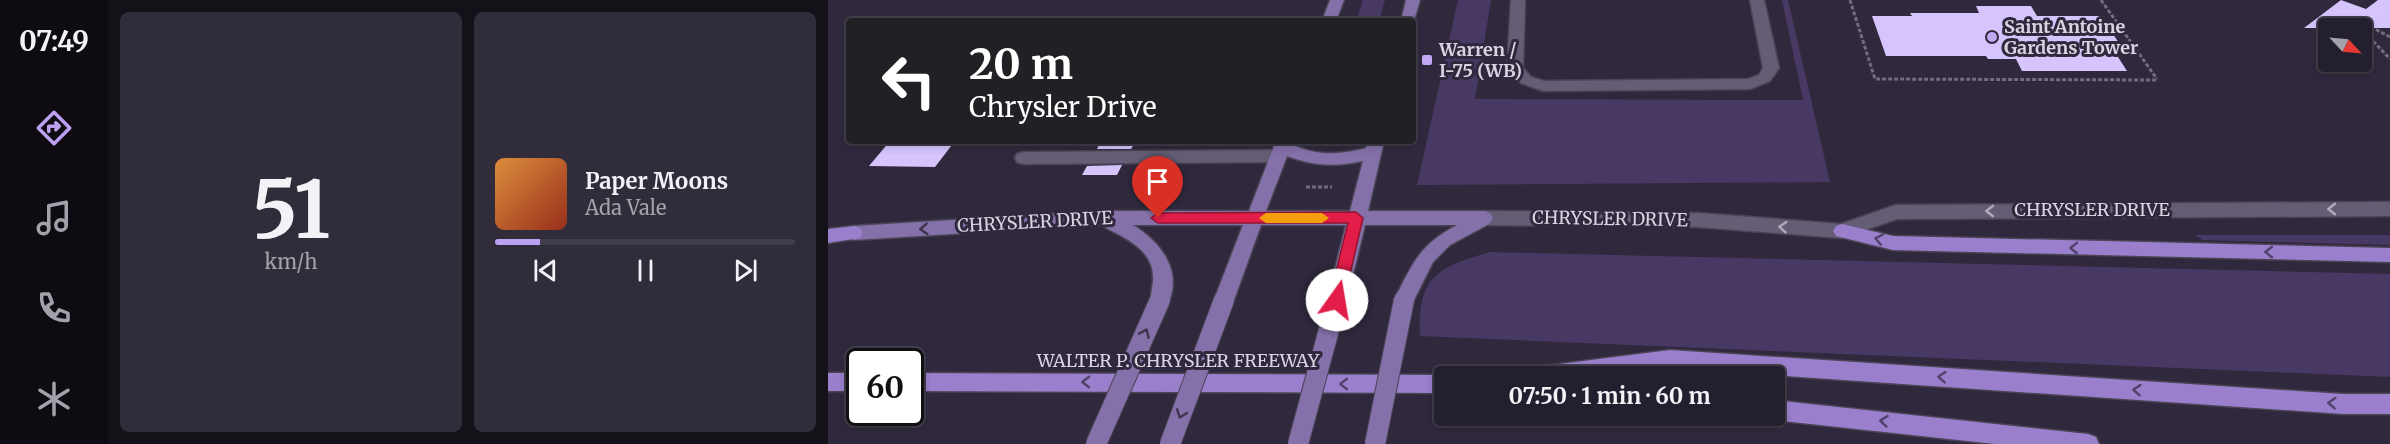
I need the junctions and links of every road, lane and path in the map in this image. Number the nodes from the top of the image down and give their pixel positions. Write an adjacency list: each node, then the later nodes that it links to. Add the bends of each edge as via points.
1 (1337, 0): 7 (main road)
2 (1413, 0): 8 (main road)
3 (1518, 0): 4 (street, via 1515,69 1526,80 1543,86 1750,84 1765,78 1771,68)
4 (1757, 0)
5 (1850, 0): 6 (path, via 1875,79 2157,80)
6 (2101, 0)
7 (1330, 18)
8 (1409, 18)
9 (2390, 37): 10 (path, via 2368,29 2372,40)
10 (2390, 59)
11 (1375, 147): 12 (main road, via 1347,160 1322,161); 19 (main road)
12 (1282, 148): 13 (street); 18 (main road)
13 (1023, 158)
14 (1306, 187): 15 (path)
15 (1332, 188)
16 (2390, 209): 22 (street, CHRYSLER DRIVE, one-way to 22, via 1896,212)
17 (1097, 218): 18 (main road, CHRYSLER DRIVE); 23 (main road, CHRYSLER DRIVE, one-way to 23); 35 (main road, one-way to 17, bridge, via 1160,300 1163,275 1156,256 1145,244 1121,225)
18 (1255, 218): 19 (main road, CHRYSLER DRIVE); 36 (main road, one-way to 36, bridge)
19 (1356, 218): 20 (main road, CHRYSLER DRIVE); 37 (main road, bridge)
20 (1484, 218): 22 (street, CHRYSLER DRIVE, one-way to 20, via 1698,220); 38 (main road, bridge, via 1444,240 1426,257 1404,300)
21 (828, 227): 23 (street, CHRYSLER DRIVE)
22 (1842, 231): 25 (highway, one-way to 22, via 1893,243)
23 (854, 233): 24 (highway)
24 (828, 236)
25 (2390, 255)
26 (1615, 366): 27 (highway, one-way to 26, via 1670,359)
27 (1775, 366)
28 (1785, 367): 33 (highway, one-way to 28)
29 (828, 382): 30 (highway)
30 (846, 382)
31 (924, 382): 32 (highway, WALTER P. CHRYSLER FREEWAY, one-way to 31)
32 (1434, 384)
33 (2390, 404)
34 (1785, 411): 39 (highway, one-way to 34)
35 (1096, 444)
36 (1170, 444)
37 (1298, 444)
38 (1374, 444)
39 (2088, 444)

